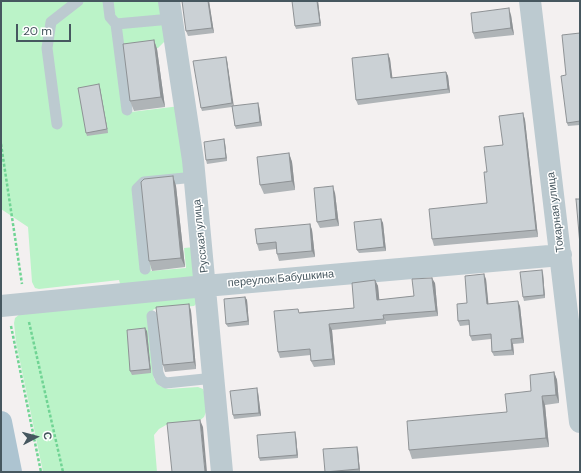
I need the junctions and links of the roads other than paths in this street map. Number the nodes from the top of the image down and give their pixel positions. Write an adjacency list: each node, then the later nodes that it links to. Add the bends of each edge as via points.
1 (78, 1): 7 (lane, via 51,22 47,48)
2 (108, 1): 5 (lane, via 110,17)
3 (530, 1): 9 (street, Токарная улица)
4 (170, 10): 5 (lane); 8 (street, Русская улица)
5 (116, 24): 6 (lane)
6 (127, 110)
7 (57, 124)
8 (195, 177): 10 (lane, via 144,182 137,189); 12 (street, Русская улица)
9 (561, 255): 11 (street, Токарная улица); 12 (street, переулок Бабушкина)
10 (145, 269)
11 (572, 284): 17 (street, Токарная улица)
12 (206, 286): 13 (street, переулок Бабушкина); 15 (street, Русская улица)
13 (4, 306)
14 (152, 316): 15 (lane, via 161,380 166,383)
15 (214, 378): 19 (street, Русская улица)
16 (1, 422): 18 (main road)
17 (580, 422)
18 (10, 472)
19 (222, 472)

